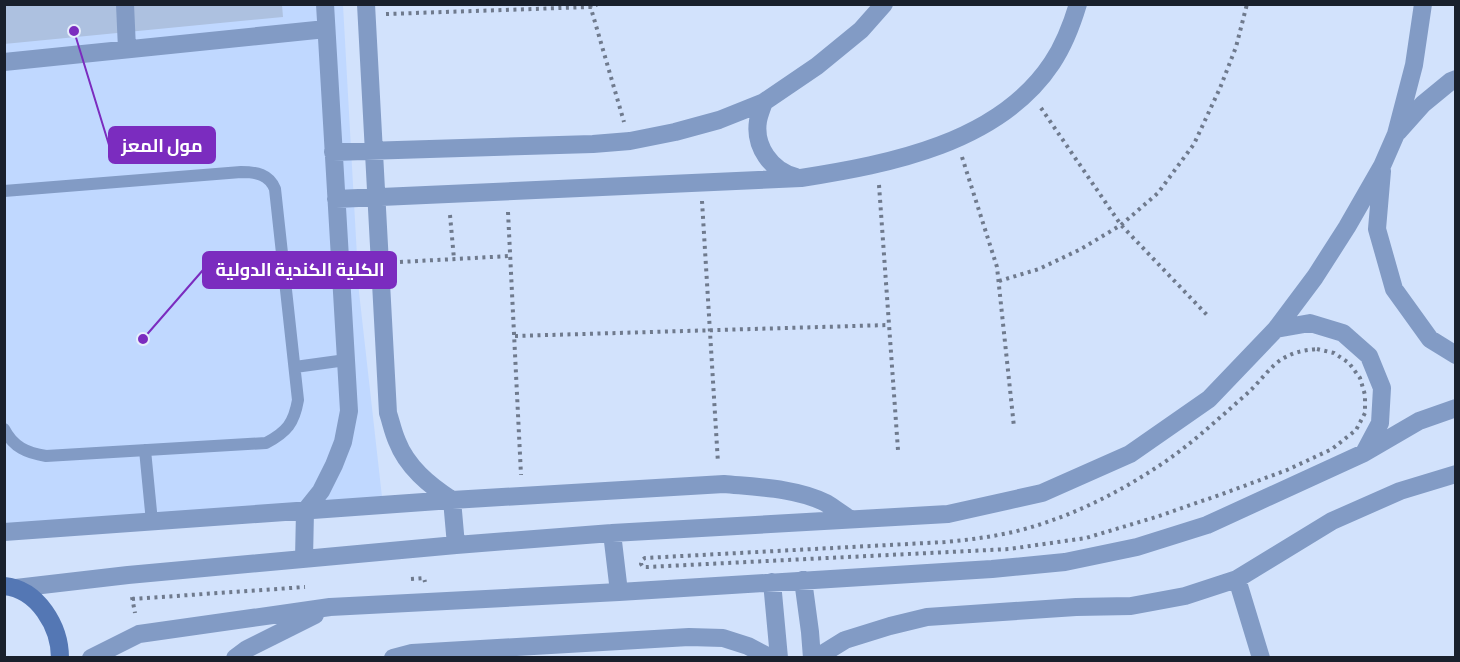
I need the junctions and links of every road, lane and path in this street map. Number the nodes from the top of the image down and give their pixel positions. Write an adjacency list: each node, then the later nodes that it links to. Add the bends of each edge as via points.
1 (125, 4): 11 (street)
2 (325, 4): 10 (street)
3 (598, 4): 8 (path)
4 (884, 4): 15 (street, via 861,30 817,66)
5 (1078, 4): 14 (street, via 1052,63)
6 (1247, 4): 30 (path, via 1236,47 1194,144 1158,193)
7 (1423, 4): 16 (street, via 1414,65)
8 (590, 6): 9 (path); 18 (path)
9 (366, 9): 19 (street)
10 (326, 29): 11 (street); 20 (street)
11 (127, 49): 12 (street)
12 (4, 62)
13 (1455, 79): 16 (street, via 1423,104)
14 (1029, 91): 17 (street, via 995,118); 30 (path)
15 (764, 102): 18 (street, via 708,123); 23 (street, via 758,121 759,142 768,160 784,174)
16 (1396, 134): 22 (street)
17 (956, 139): 21 (street); 34 (path)
18 (630, 141): 19 (street)
19 (374, 150): 20 (street); 28 (street)
20 (333, 152): 29 (street)
21 (877, 164): 23 (street); 36 (path)
22 (1382, 166): 37 (street, via 1315,277); 40 (street, via 1377,229 1394,289 1430,339)
23 (801, 178): 24 (street)
24 (701, 182): 26 (street); 38 (path)
25 (4, 191): 42 (lane, via 241,172 264,176 275,189)
26 (506, 191): 27 (street); 31 (path)
27 (448, 193): 28 (street); 32 (path)
28 (376, 196): 29 (street); 33 (street)
29 (336, 199): 41 (street)
30 (1121, 225): 34 (path, via 1039,270); 35 (path)
31 (510, 256): 32 (path); 39 (path)
32 (454, 259): 33 (path)
33 (380, 264): 52 (street, via 388,413 397,442 411,466)
34 (999, 281): 44 (path)
35 (1208, 315)
36 (888, 325): 38 (path); 47 (path)
37 (1276, 329): 48 (street, via 1310,323 1321,326 1343,333 1369,356 1382,388 1381,411 1380,423); 54 (street, via 1209,399 1130,454 1042,493 948,514)
38 (710, 330): 39 (path); 49 (path)
39 (515, 336): 51 (path)
40 (1455, 356)
41 (346, 360): 42 (lane); 53 (street, via 349,411 343,442 321,491)
42 (295, 367): 46 (lane, via 296,415 276,438 266,443)
43 (1455, 408): 48 (street, via 1419,421)
44 (1014, 427)
45 (4, 429): 46 (lane, via 20,448 46,456)
46 (145, 450): 55 (lane)
47 (898, 450)
48 (1364, 453): 62 (street, via 1207,525 1137,547 1065,562)
49 (718, 464)
50 (1455, 474): 61 (street, via 1400,491 1332,521)
51 (521, 476)
52 (452, 500): 53 (street); 54 (street, via 724,484 796,493 824,502); 58 (street)
53 (305, 511): 55 (street); 59 (street)
54 (850, 519): 57 (street)
55 (152, 522): 56 (street)
56 (4, 532)
57 (612, 533): 58 (street); 65 (street)
58 (456, 545): 59 (street)
59 (304, 560): 60 (street)
60 (128, 575): 64 (street); 67 (path)
61 (1237, 579): 74 (street, via 1185,596 1131,606 927,617 845,640); 75 (street)
62 (803, 580): 63 (street); 74 (street)
63 (772, 582): 65 (street); 73 (street)
64 (8, 585): 68 (street, via 39,604 49,616)
65 (619, 592): 66 (street)
66 (330, 607): 67 (street); 70 (street)
67 (139, 634): 69 (street)
68 (60, 657)
69 (91, 657)
70 (235, 657)
71 (393, 657): 72 (street, via 689,637 723,638)
72 (771, 657)
73 (779, 657)
74 (814, 657)
75 (1261, 657)

